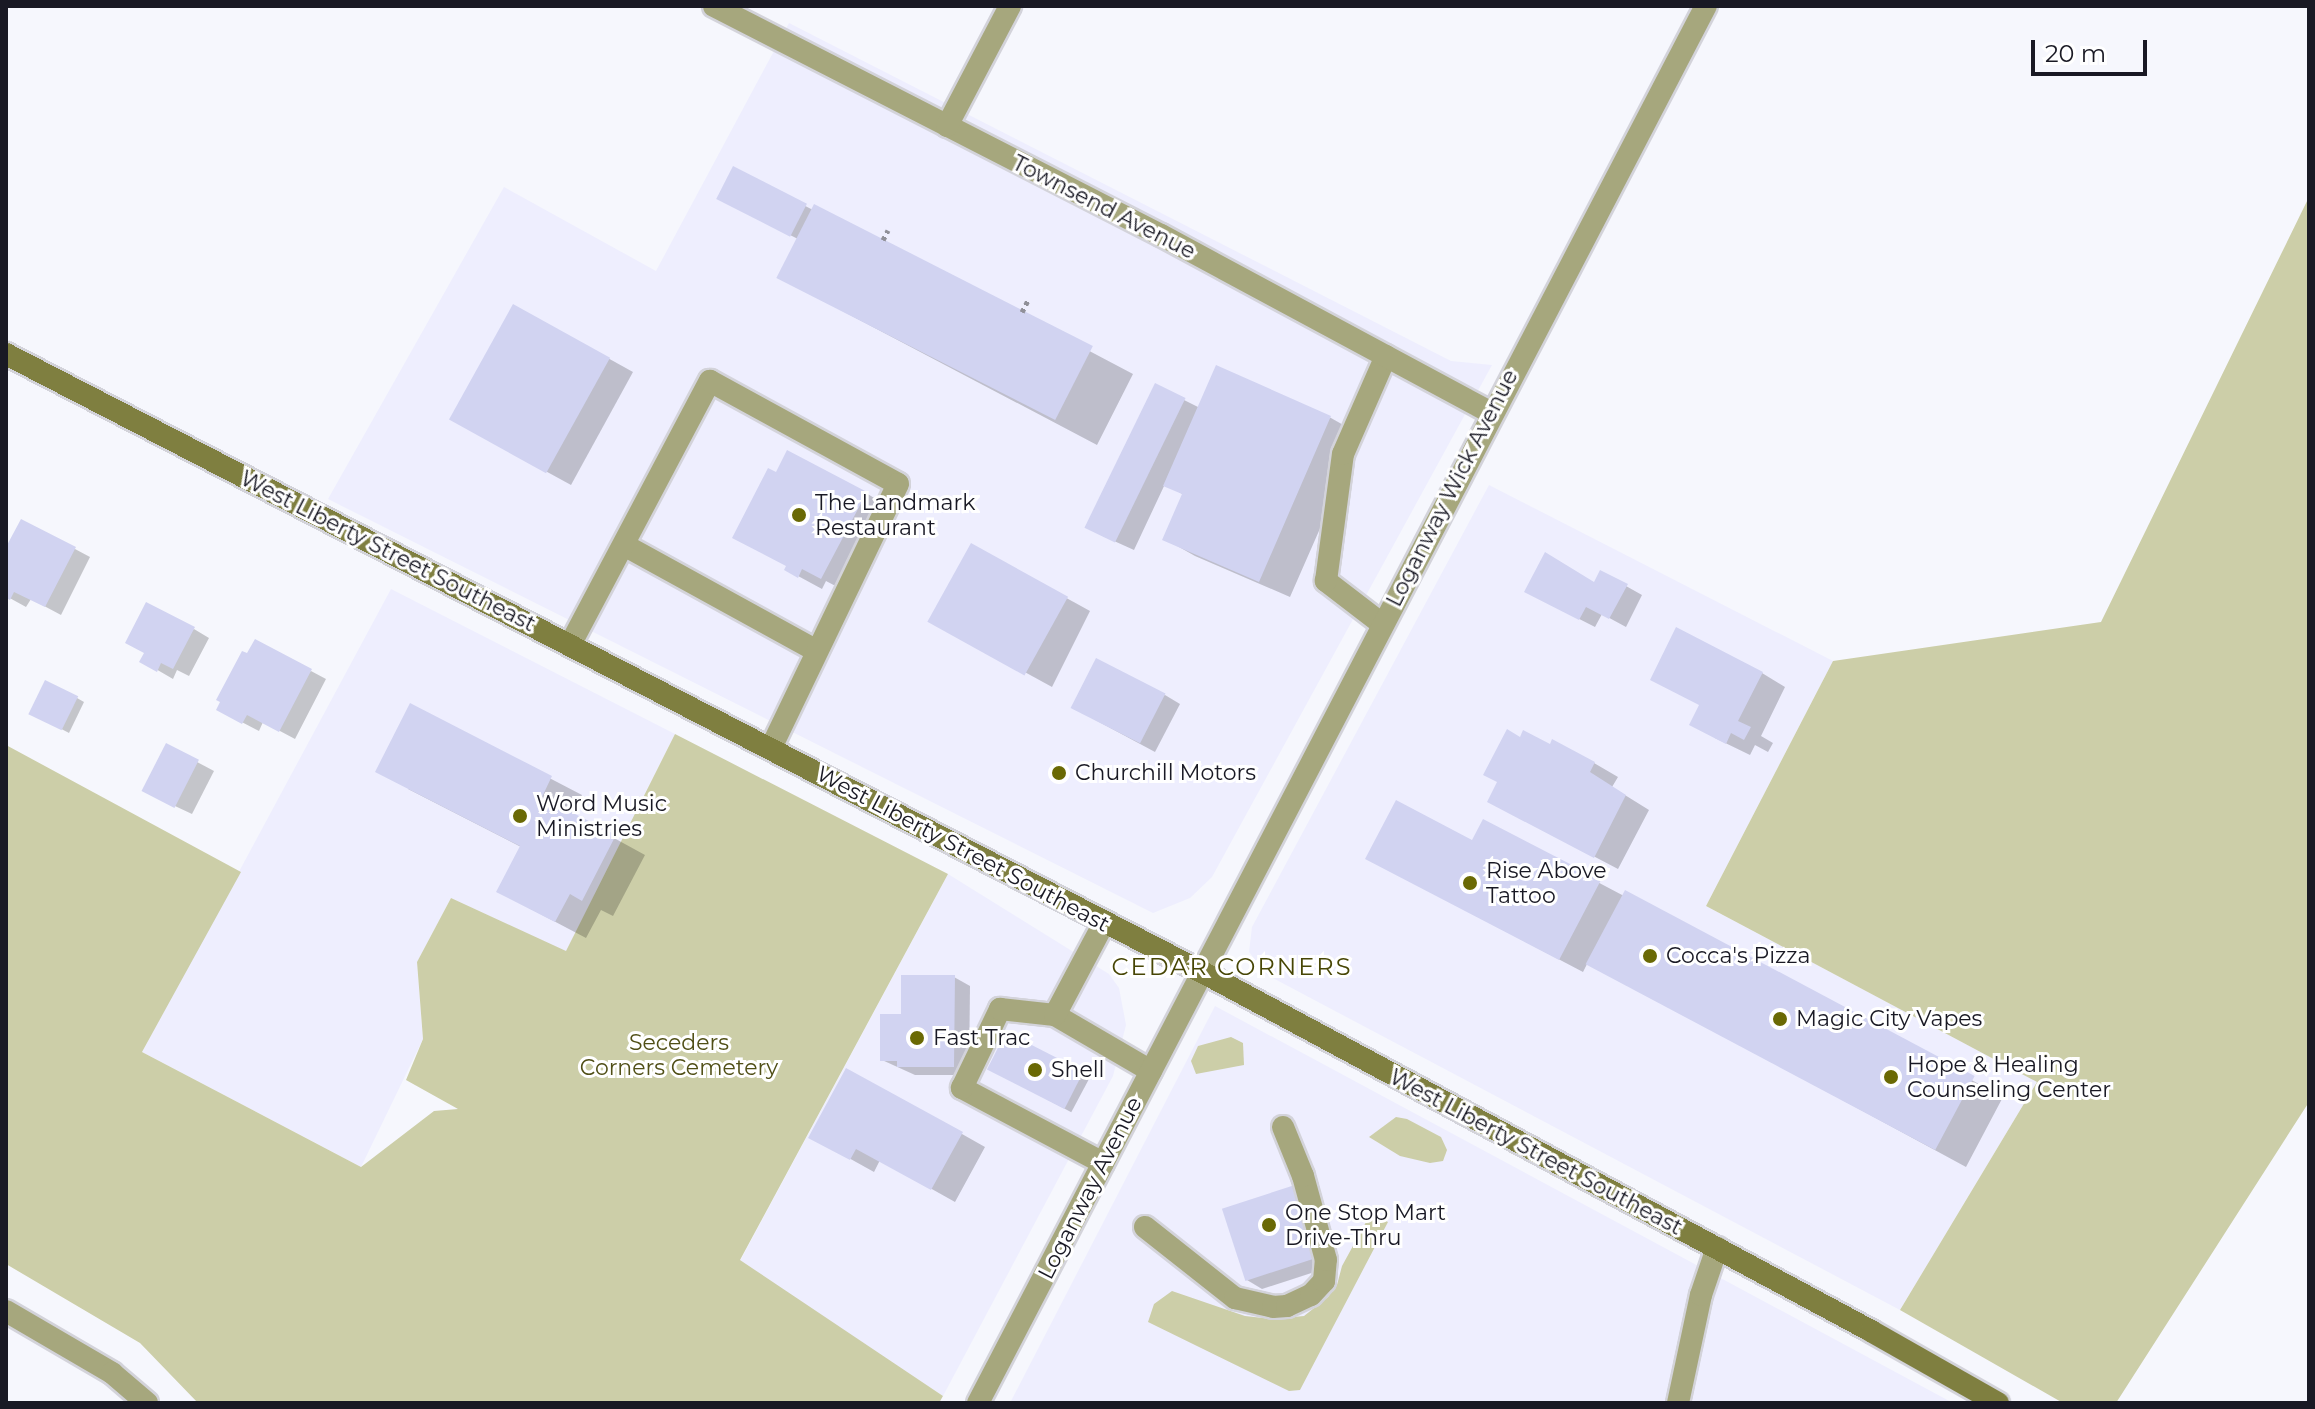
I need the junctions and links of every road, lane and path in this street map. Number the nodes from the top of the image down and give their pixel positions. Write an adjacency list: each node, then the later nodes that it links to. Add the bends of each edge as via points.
1 (714, 6): 4 (street, Townsend Avenue)
2 (1010, 6): 4 (street)
3 (1706, 6): 11 (street, Loganway Wick Avenue)
4 (947, 126): 10 (street, Townsend Avenue)
5 (888, 230): 6 (path)
6 (883, 240)
7 (1028, 300): 8 (path)
8 (1022, 312)
9 (6, 354): 14 (main road, West Liberty Street Southeast)
10 (1386, 356): 11 (street, Townsend Avenue); 13 (street, via 1343,454 1326,581)
11 (1491, 413): 13 (street, Loganway Wick Avenue)
12 (624, 545): 14 (street); 15 (street); 15 (street, via 710,381 724,388 898,484)
13 (1382, 624): 18 (street, Loganway Wick Avenue)
14 (570, 645): 16 (main road, West Liberty Street Southeast)
15 (817, 651): 16 (street)
16 (771, 748): 17 (main road, West Liberty Street Southeast)
17 (1104, 923): 18 (main road, West Liberty Street Southeast); 19 (street)
18 (1204, 973): 20 (street, Loganway Avenue); 24 (main road, West Liberty Street Southeast)
19 (1055, 1015): 20 (street); 22 (street, via 1000,1009 962,1088)
20 (1151, 1071): 22 (street, Loganway Avenue)
21 (1283, 1127): 23 (street, via 1326,1260 1324,1281 1311,1295 1273,1307 1235,1298)
22 (1103, 1163): 27 (street, Loganway Avenue)
23 (1145, 1227)
24 (1717, 1248): 28 (street, via 1701,1295); 29 (main road, West Liberty Street Southeast)
25 (6, 1311): 26 (street, via 112,1373)
26 (147, 1403)
27 (978, 1403)
28 (1678, 1403)
29 (1998, 1403)

